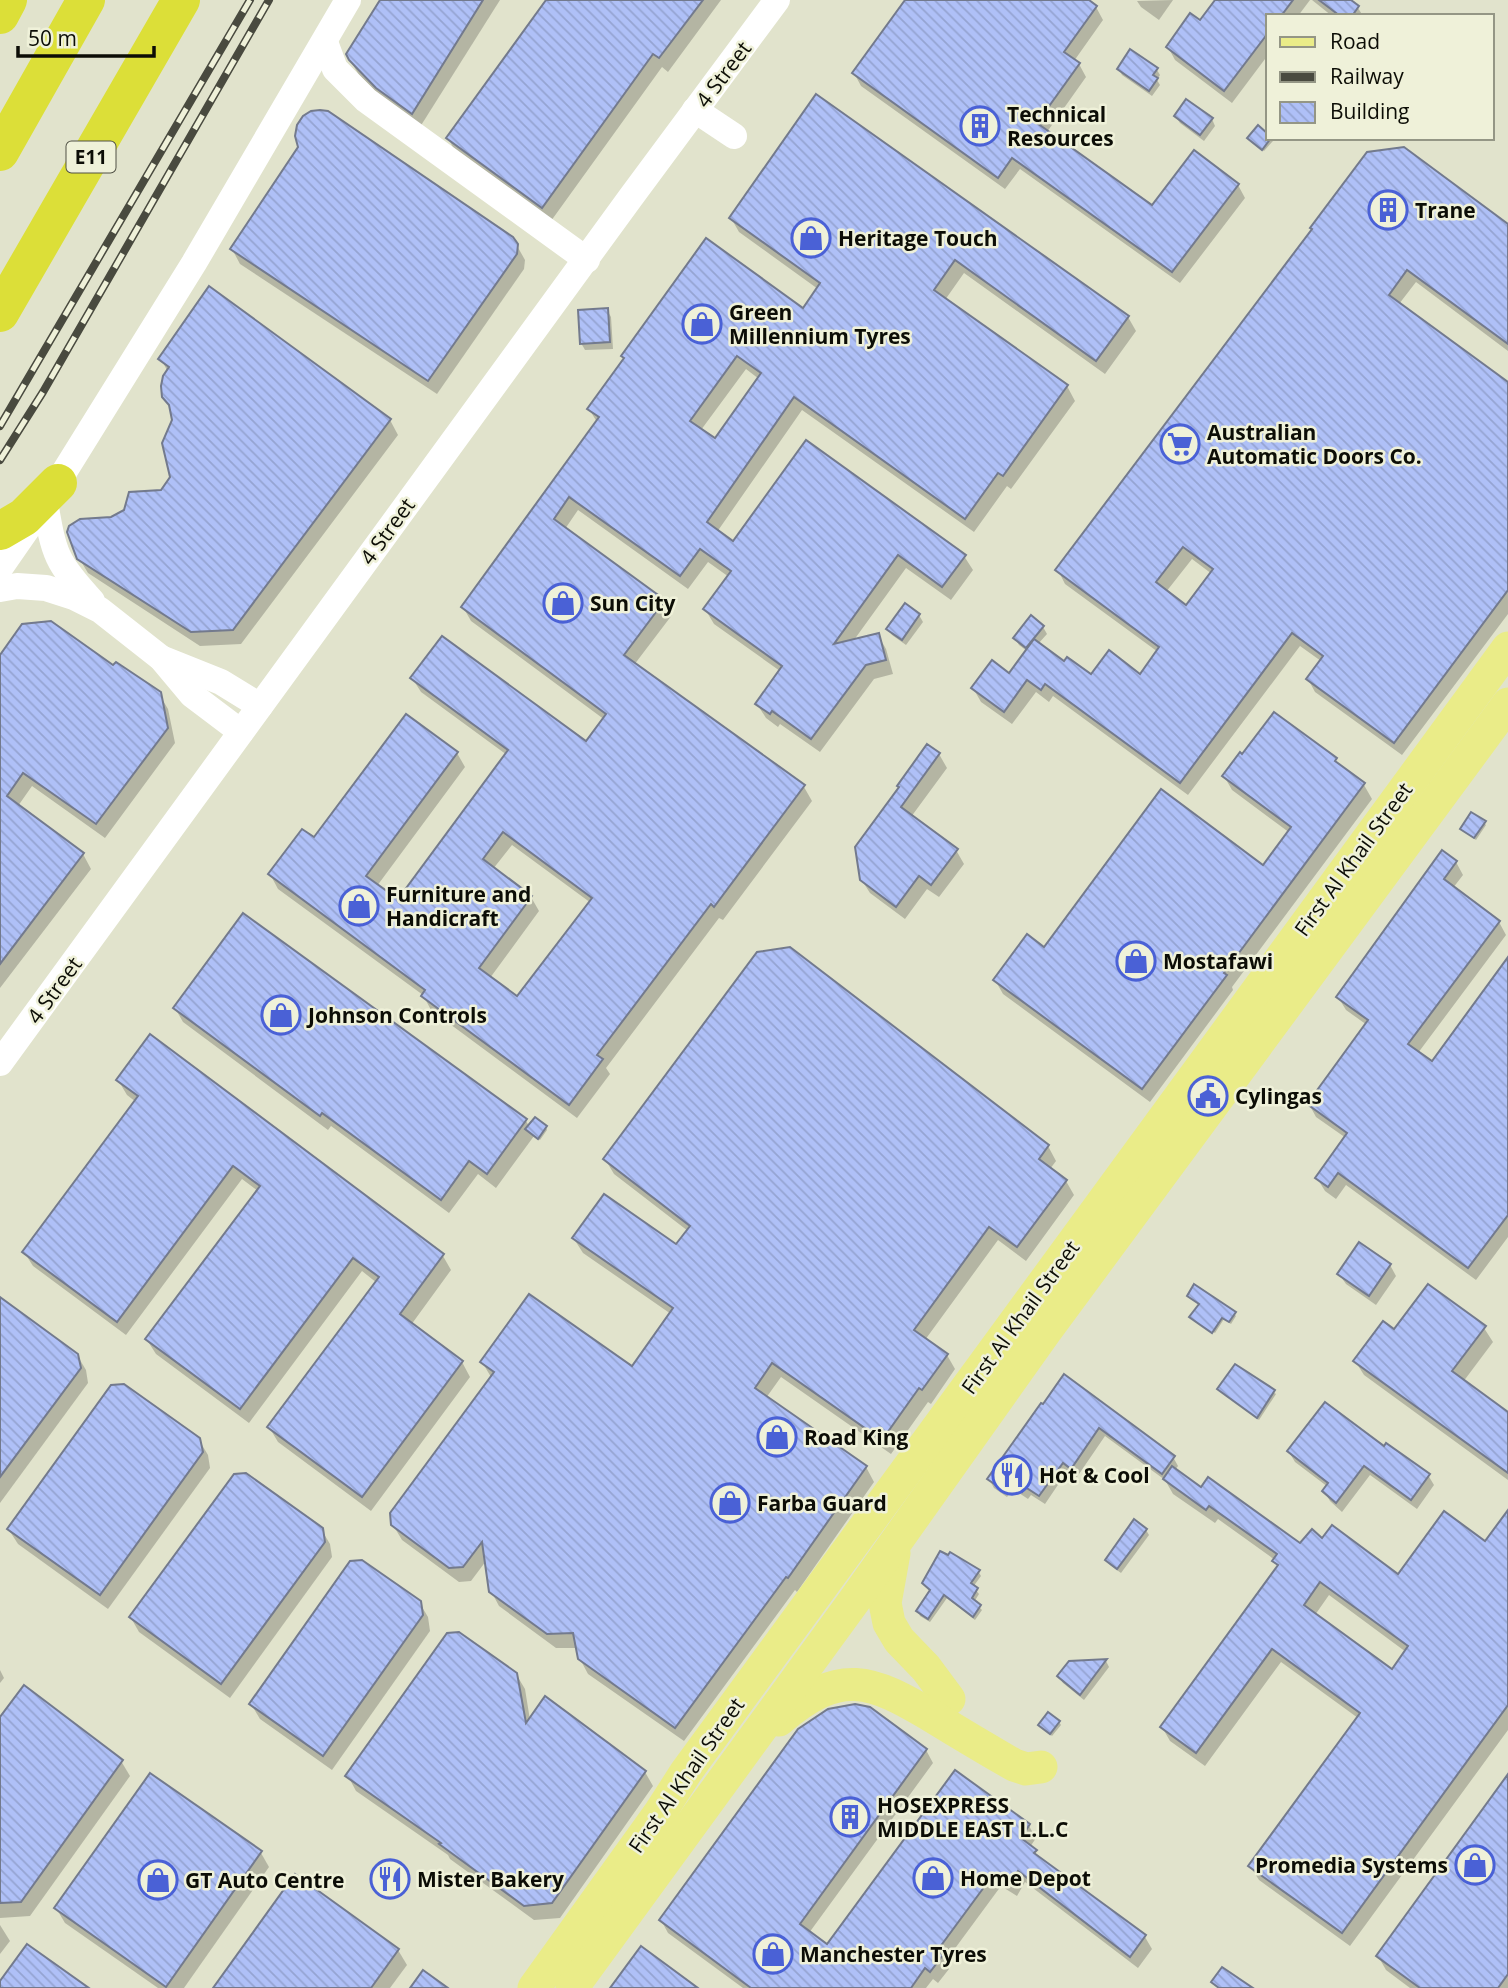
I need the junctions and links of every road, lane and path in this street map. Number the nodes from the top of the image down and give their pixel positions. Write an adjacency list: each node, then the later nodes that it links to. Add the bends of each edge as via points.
1 (8, 0): 6 (highway)
2 (86, 0): 12 (highway)
3 (181, 0): 14 (highway, E11)
4 (348, 0): 7 (street)
5 (777, 0): 10 (street, 4 Street)
6 (0, 15)
7 (325, 42): 8 (street); 9 (street, via 335,69)
8 (296, 91): 9 (street, via 315,85 335,86); 15 (street)
9 (366, 100): 13 (street)
10 (695, 110): 11 (street); 13 (street, 4 Street)
11 (734, 136)
12 (0, 152)
13 (587, 260): 23 (street, 4 Street)
14 (0, 313)
15 (51, 492): 16 (highway); 17 (street); 19 (street, via 52,545 60,565)
16 (0, 531)
17 (0, 568)
18 (0, 589): 19 (street, via 46,588)
19 (100, 610): 21 (street)
20 (1508, 648): 30 (main road, First Al Khail Street)
21 (161, 658): 23 (street, via 221,682); 24 (street, via 192,695)
22 (1508, 704): 26 (main road, First Al Khail Street, via 1059,1312)
23 (260, 706): 24 (street, 4 Street)
24 (241, 732): 25 (street, 4 Street)
25 (0, 1063)
26 (896, 1542): 27 (main road, via 885,1603 888,1623); 28 (main road, First Al Khail Street)
27 (949, 1699)
28 (748, 1747): 29 (main road, via 812,1695 840,1685 870,1685 897,1695 1014,1765); 31 (main road, First Al Khail Street)
29 (1041, 1767)
30 (534, 1988)
31 (572, 1988)

